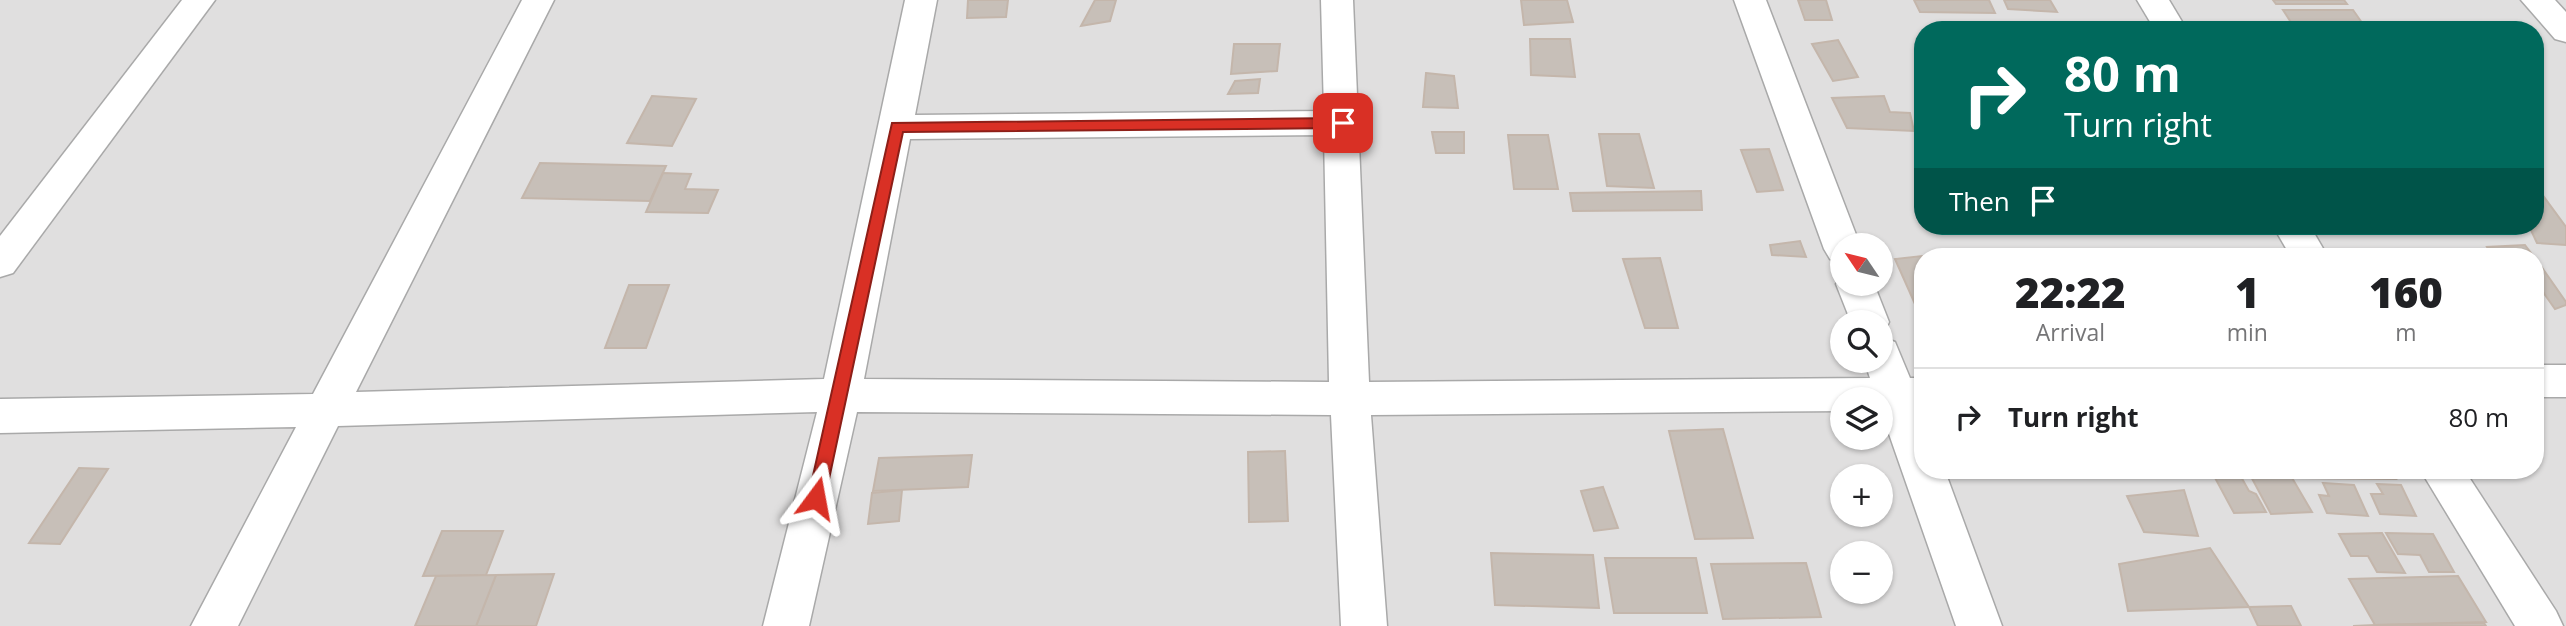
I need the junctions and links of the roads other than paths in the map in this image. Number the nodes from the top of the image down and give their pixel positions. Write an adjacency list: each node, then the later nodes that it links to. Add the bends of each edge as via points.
1 (199, 0): 13 (street)
2 (538, 0): 20 (street)
3 (921, 0): 11 (street)
4 (1337, 0): 10 (street)
5 (1750, 0): 12 (street)
6 (2153, 0): 8 (street)
7 (2537, 0): 9 (street)
8 (2166, 21)
9 (2566, 32)
10 (1343, 123): 11 (street); 19 (street)
11 (897, 127): 17 (street)
12 (1837, 233)
13 (0, 263)
14 (1893, 370): 18 (street)
15 (2544, 381): 16 (street)
16 (2566, 381)
17 (841, 395): 19 (street); 20 (street); 26 (street)
18 (1910, 395): 19 (street); 22 (street)
19 (1350, 399): 27 (street)
20 (325, 410): 21 (street); 25 (street)
21 (0, 416)
22 (1914, 418)
23 (1926, 479): 28 (street)
24 (2447, 479): 29 (street)
25 (214, 626)
26 (786, 626)
27 (1364, 626)
28 (1979, 626)
29 (2540, 626)

